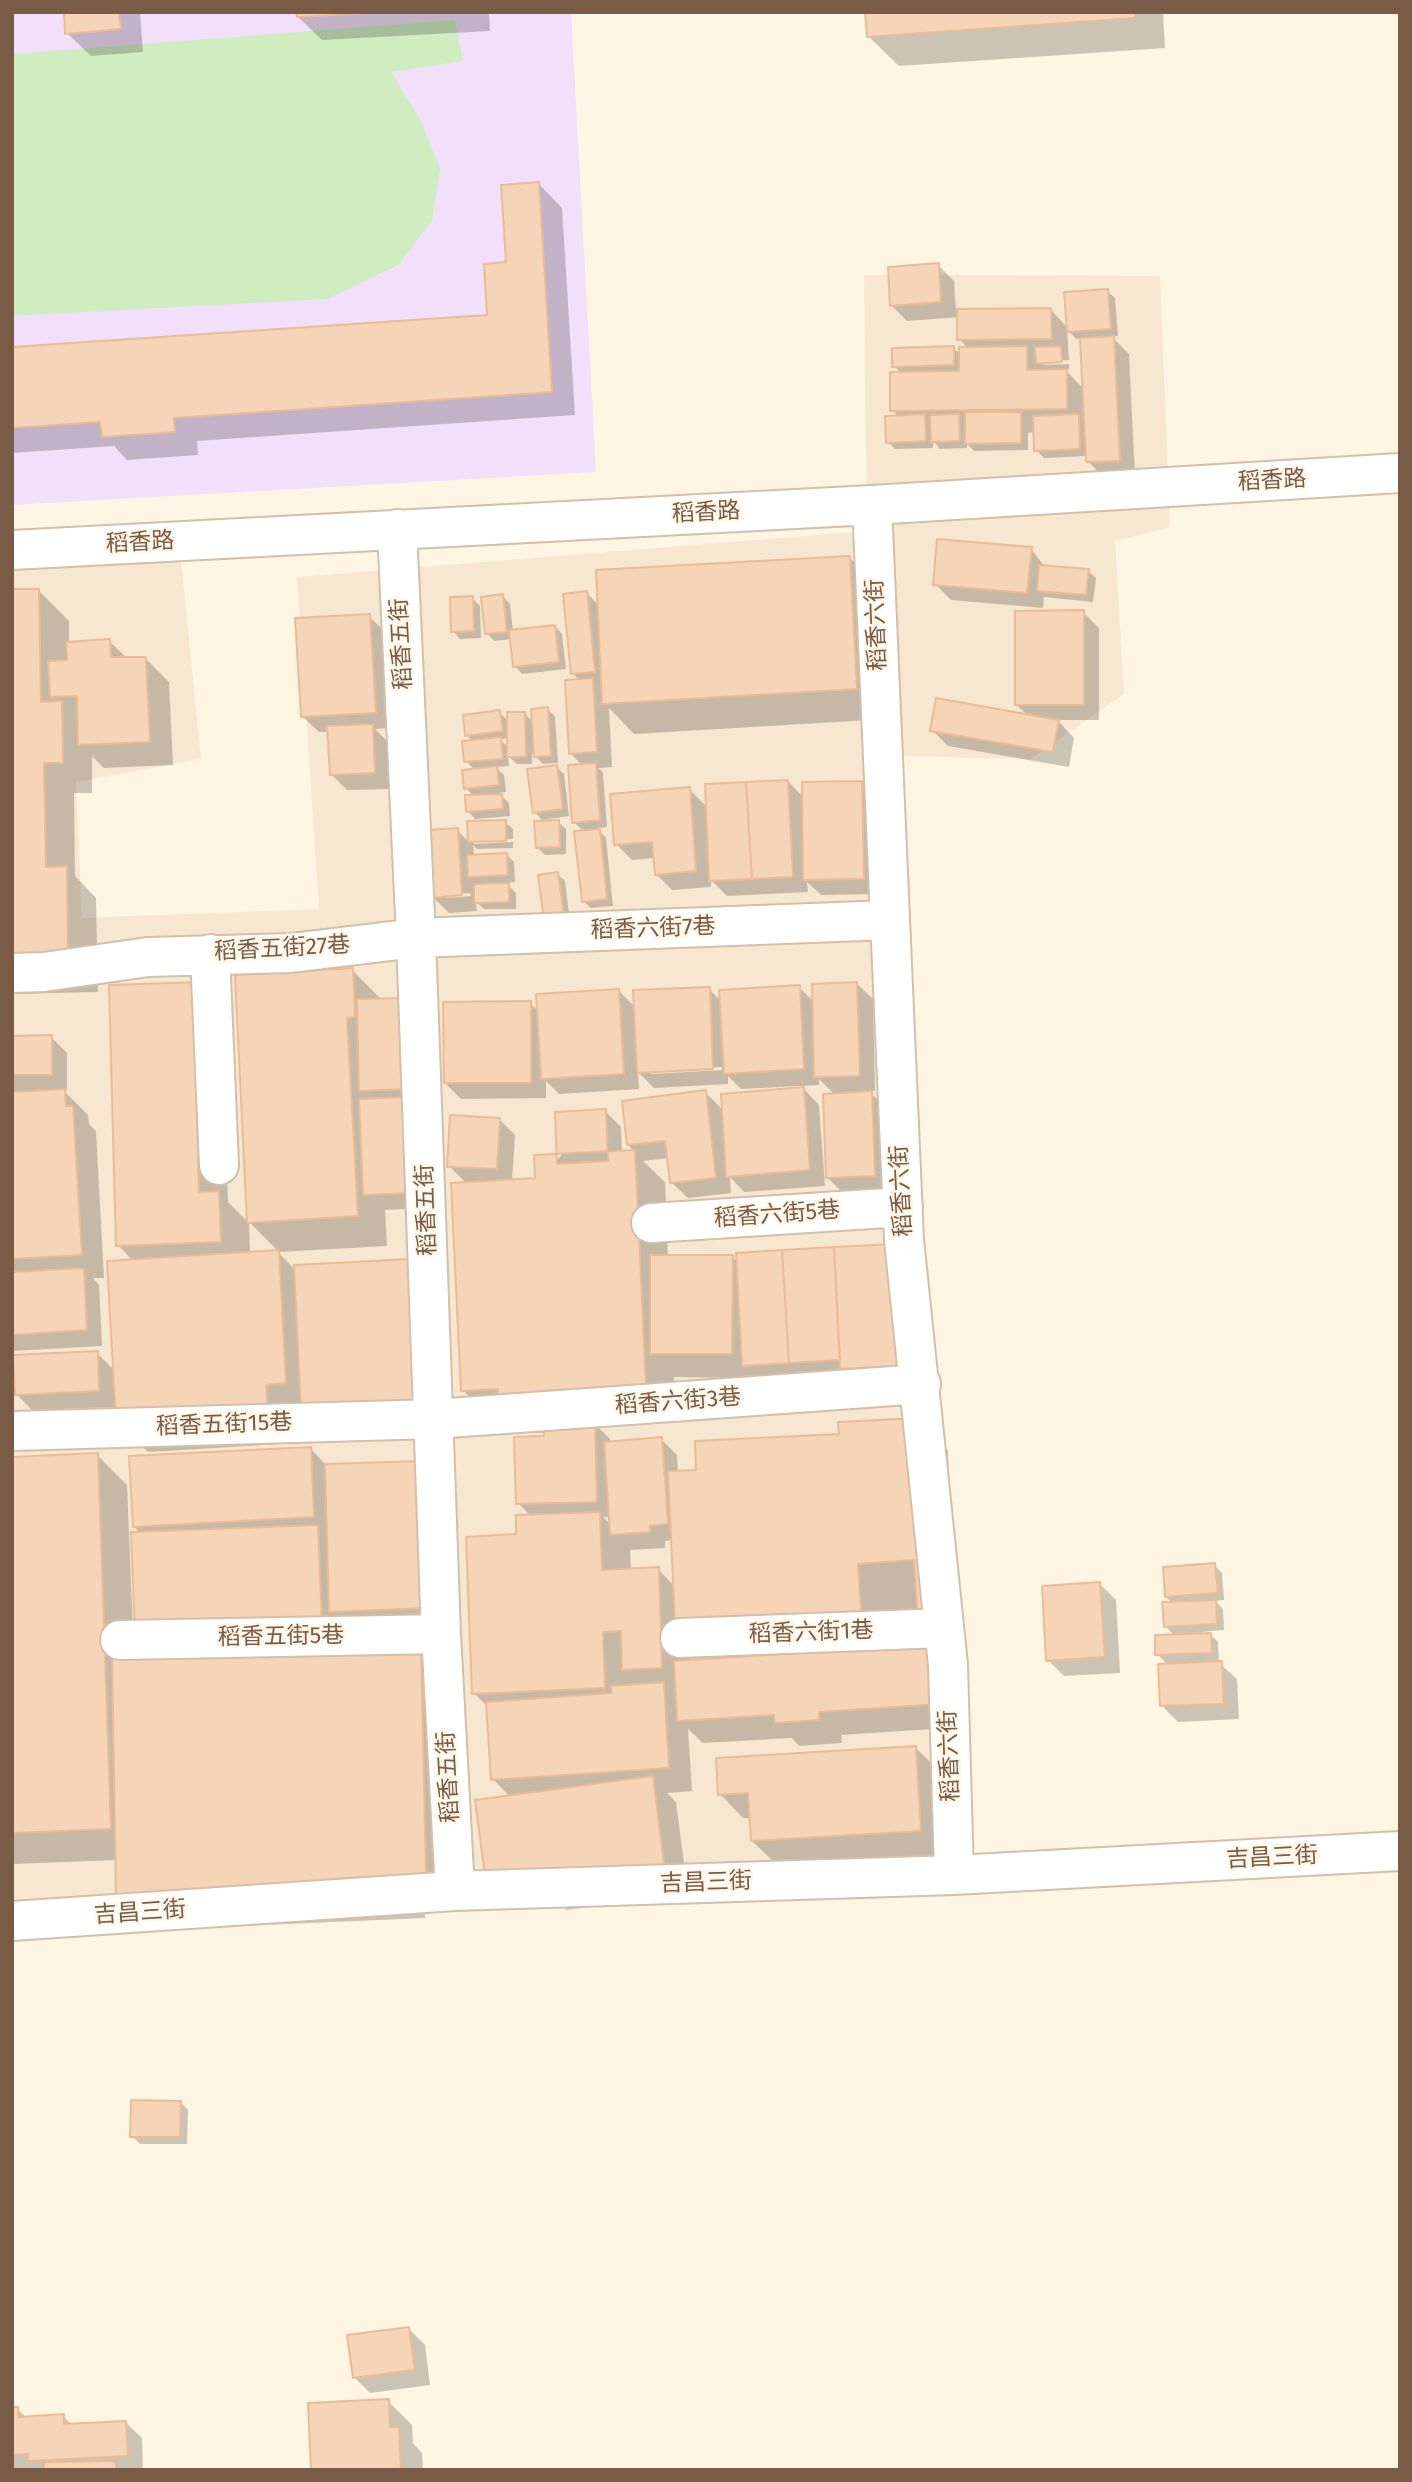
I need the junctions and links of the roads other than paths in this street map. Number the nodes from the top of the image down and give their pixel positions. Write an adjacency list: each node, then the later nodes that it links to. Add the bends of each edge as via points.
1 (1400, 474): 2 (street, 稻香路)
2 (873, 505): 3 (street, 稻香路); 5 (street, 稻香六街)
3 (397, 529): 4 (street, 稻香路); 6 (street, 稻香五街)
4 (12, 550)
5 (890, 920): 6 (street, 稻香六街7巷); 10 (street, 稻香六街)
6 (416, 939): 7 (street, 稻香五街27巷, via 291,953); 13 (street, 稻香五街)
7 (210, 954): 8 (street, 稻香五街27巷); 9 (street)
8 (12, 973)
9 (219, 1165)
10 (902, 1208): 11 (street, 稻香六街5巷); 12 (street, 稻香六街)
11 (651, 1223)
12 (921, 1384): 13 (street, 稻香六街3巷); 15 (street, 稻香六街)
13 (435, 1419): 14 (street, 稻香五街15巷); 16 (street, 稻香五街)
14 (12, 1431)
15 (943, 1628): 17 (street, 稻香六街1巷); 20 (street, 稻香六街)
16 (441, 1634): 18 (street, 稻香五街5巷); 21 (street, 稻香五街)
17 (680, 1638)
18 (120, 1640)
19 (1400, 1851): 20 (street, 吉昌三街)
20 (954, 1875): 21 (street, 吉昌三街)
21 (455, 1891): 22 (street, 吉昌三街)
22 (12, 1922)

